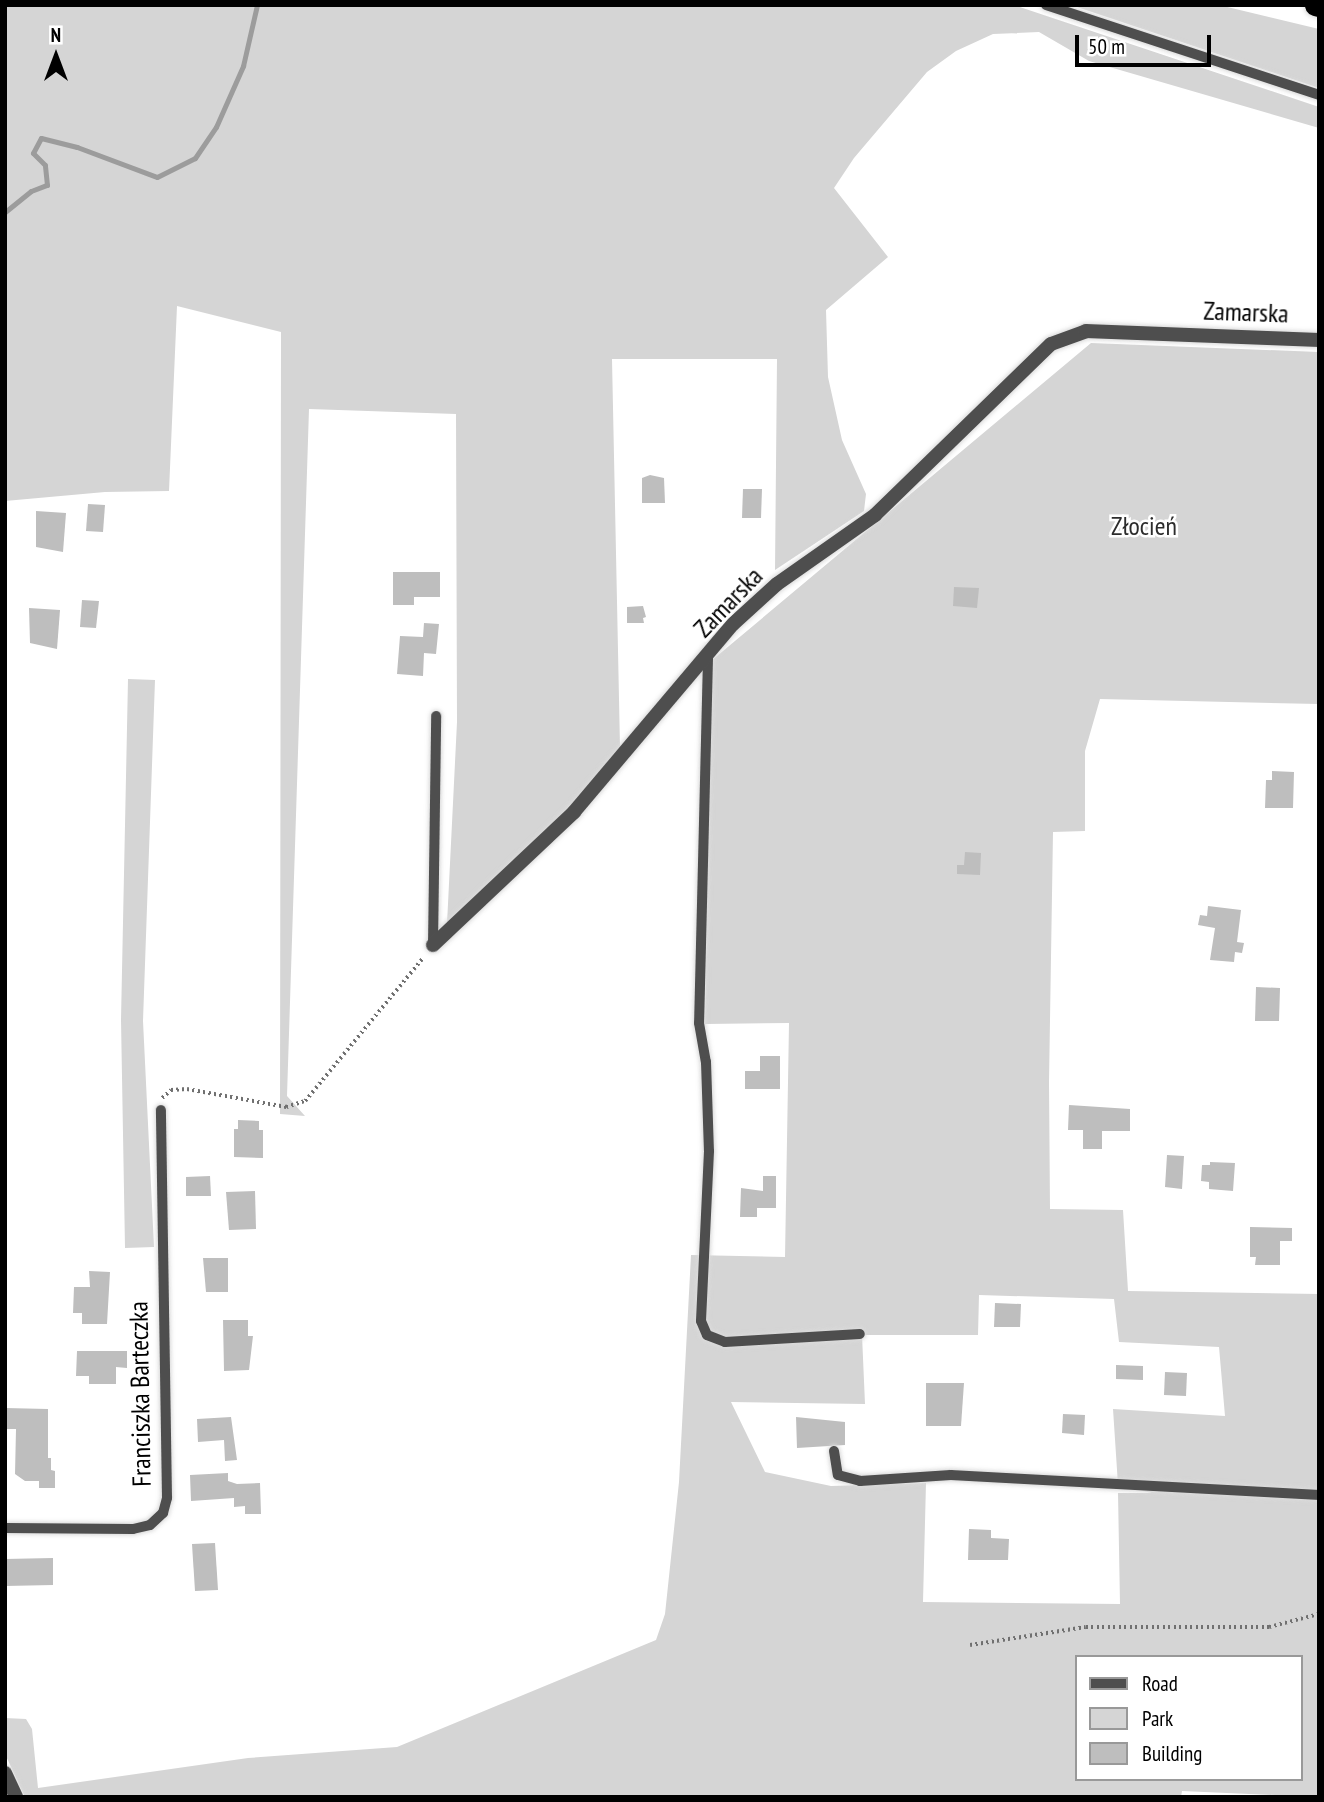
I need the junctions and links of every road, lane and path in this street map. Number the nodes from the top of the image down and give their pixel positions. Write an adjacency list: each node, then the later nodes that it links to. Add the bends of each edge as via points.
1 (1046, 5): 2 (lane)
2 (1319, 95)
3 (1319, 340): 4 (street, Zamarska, via 1086,331 1051,344 875,515 777,584 742,616)
4 (708, 658): 6 (street, Zamarska, via 574,812); 8 (lane, via 699,1023 706,1062 709,1151 702,1321 707,1335 725,1342)
5 (436, 716): 6 (lane)
6 (433, 945): 7 (path, via 305,1101 286,1107 187,1089 162,1095)
7 (160, 1110): 11 (lane, Franciszka Barteczka, via 167,1497 163,1513 150,1525 133,1529)
8 (860, 1334)
9 (834, 1451): 10 (lane, via 838,1475 860,1481 951,1475)
10 (1319, 1495)
11 (5, 1528)
12 (1319, 1614): 13 (path, via 1269,1627 1086,1627)
13 (970, 1644)
14 (5, 1773): 15 (street)
15 (16, 1797)

